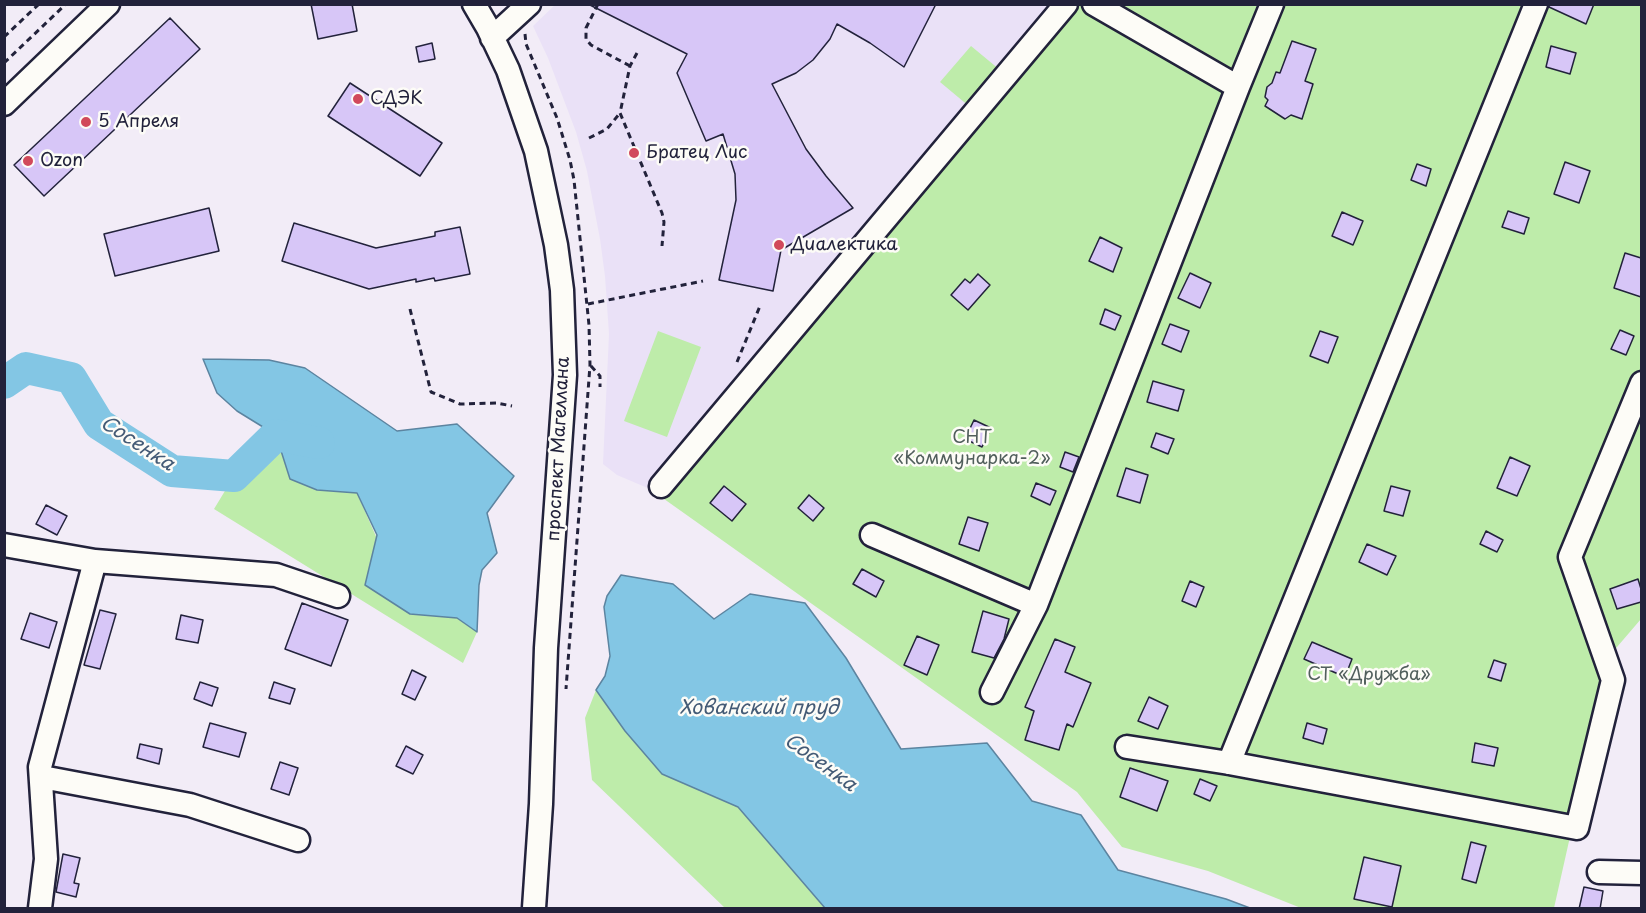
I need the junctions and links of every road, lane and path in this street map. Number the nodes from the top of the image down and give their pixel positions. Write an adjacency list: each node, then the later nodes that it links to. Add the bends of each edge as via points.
1 (39, 4): 12 (path)
2 (66, 4): 15 (path)
3 (108, 4): 18 (street)
4 (474, 4): 13 (street, проспект Магеллана)
5 (529, 4): 13 (street)
6 (598, 4): 16 (path, via 586,28 586,39)
7 (1066, 4): 31 (street)
8 (1094, 4): 17 (street)
9 (1272, 4): 17 (street)
10 (1536, 4): 40 (street)
11 (526, 30): 23 (path, via 526,44 557,118 572,170)
12 (4, 37)
13 (492, 38): 46 (street, проспект Магеллана, via 508,70 536,151 556,245 565,332)
14 (637, 52): 16 (path)
15 (4, 63)
16 (630, 66): 19 (path)
17 (1238, 87): 36 (street)
18 (4, 104)
19 (620, 113): 20 (path, via 607,129); 21 (path, via 662,213)
20 (589, 138)
21 (662, 246)
22 (704, 281): 23 (path)
23 (587, 304): 26 (path)
24 (760, 306): 27 (path)
25 (410, 309): 30 (path, via 431,392 460,404)
26 (590, 365): 29 (path, via 600,376); 38 (path)
27 (736, 366)
28 (1641, 383): 40 (street, via 1570,557 1613,680 1577,828)
29 (600, 387)
30 (512, 406)
31 (661, 486)
32 (872, 535): 36 (street)
33 (4, 545): 34 (street)
34 (95, 561): 35 (street, via 276,575); 41 (street, via 40,767)
35 (338, 596)
36 (1036, 605): 37 (street)
37 (992, 692)
38 (566, 693)
39 (1127, 747): 40 (street)
40 (1229, 763)
41 (42, 777): 42 (street, via 190,805); 45 (street, via 46,859)
42 (298, 840)
43 (1599, 872): 44 (street)
44 (1641, 873)
45 (40, 909)
46 (534, 909)

